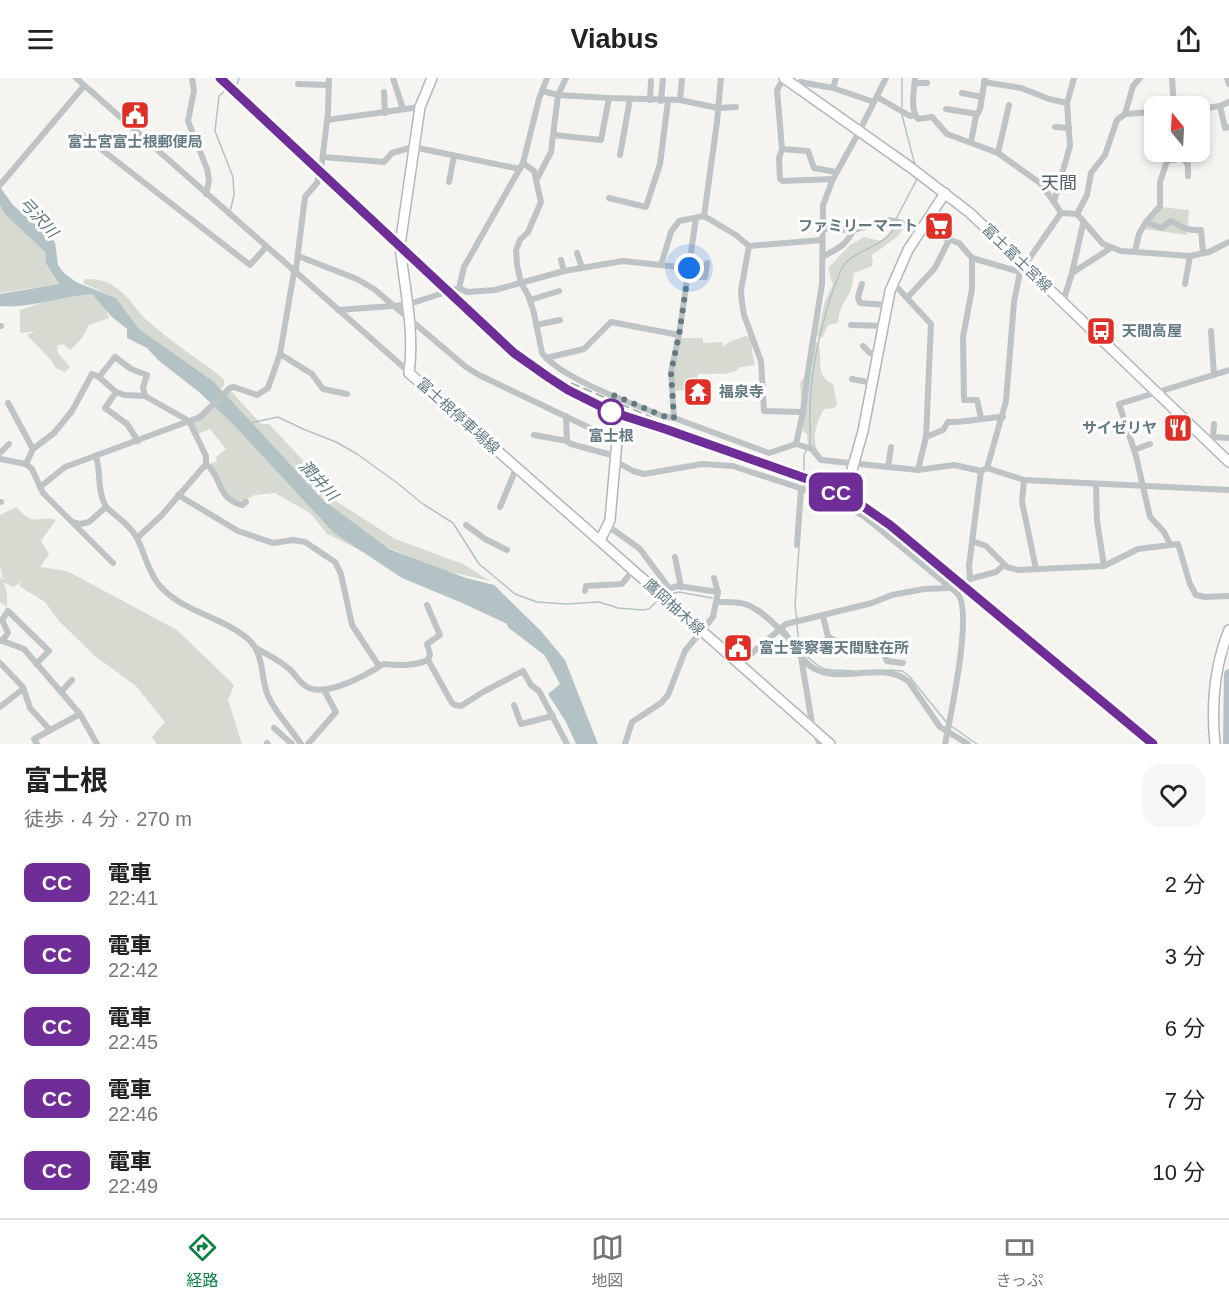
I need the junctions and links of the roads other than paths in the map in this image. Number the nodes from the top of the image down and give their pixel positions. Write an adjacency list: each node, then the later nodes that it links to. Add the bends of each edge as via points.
1 (76, 78): 25 (street)
2 (192, 78): 79 (street, via 194,91 188,122 207,169)
3 (393, 78): 49 (street)
4 (432, 78): 45 (main road, 富士根停車場線)
5 (547, 78): 29 (street)
6 (566, 78): 32 (street)
7 (663, 78): 40 (street)
8 (682, 78): 39 (street)
9 (721, 78): 47 (street)
10 (784, 78): 26 (main road, 富士富士宮線); 65 (street, via 777,90)
11 (836, 78): 28 (street)
12 (886, 78): 37 (street)
13 (1023, 78): 27 (street)
14 (1074, 78): 42 (street)
15 (1140, 78): 54 (street, via 1133,86)
16 (1172, 78): 33 (street)
17 (1227, 78): 24 (street)
18 (915, 80): 22 (street); 55 (street)
19 (985, 80): 27 (street); 34 (street)
20 (328, 81): 23 (street); 56 (street)
21 (651, 81): 38 (street)
22 (927, 83)
23 (298, 84)
24 (1229, 84)
25 (84, 86): 76 (street); 79 (street)
26 (795, 86): 28 (street, via 800,82); 60 (main road, 富士富士宮線)
27 (1020, 87): 42 (street)
28 (833, 88): 37 (street)
29 (542, 91): 32 (street); 72 (street)
30 (384, 92): 51 (street)
31 (962, 93): 34 (street)
32 (558, 95): 35 (street); 62 (street)
33 (1173, 96)
34 (982, 97): 53 (street)
35 (609, 98): 36 (street); 62 (street, via 601,140)
36 (630, 99): 38 (street); 67 (street)
37 (875, 99): 55 (street); 60 (street)
38 (650, 100): 40 (street)
39 (680, 100): 40 (street); 47 (street)
40 (664, 101): 80 (street, via 660,164 646,207)
41 (1229, 102): 44 (street)
42 (1067, 103): 59 (street)
43 (1009, 105): 66 (street)
44 (1220, 106): 48 (street); 58 (street, via 1225,128)
45 (420, 107): 49 (street); 64 (main road, 富士根停車場線)
46 (736, 107): 47 (street)
47 (718, 108): 84 (street)
48 (1210, 108)
49 (403, 109): 51 (street)
50 (946, 109): 53 (street)
51 (385, 113): 56 (street)
52 (1144, 113): 54 (street)
53 (976, 114): 63 (street)
54 (1125, 114): 83 (street, via 1117,120 1105,155 1091,173 1087,195)
55 (915, 115): 63 (street, via 918,119 932,117 947,134)
56 (327, 120): 69 (street)
57 (1055, 127): 59 (street)
58 (1229, 127)
59 (1069, 128): 81 (street, via 1070,146)
60 (860, 132): 73 (street); 78 (main road, 富士富士宮線)
61 (82, 135): 95 (street, via 250,265)
62 (554, 135): 75 (street, via 551,152)
63 (971, 142): 66 (street)
64 (413, 147): 68 (street); 69 (street, via 392,153 384,162); 123 (main road, 富士根停車場線, via 400,245)
65 (782, 149): 73 (street, via 808,151 814,168); 73 (street, via 779,158 783,181)
66 (998, 153): 81 (street, via 1040,183)
67 (620, 155)
68 (454, 156): 72 (street); 77 (street)
69 (323, 157): 100 (street, via 317,183 305,197)
70 (1167, 162): 86 (street, via 1160,182 1160,206)
71 (1186, 162): 74 (street)
72 (522, 166): 75 (street, via 534,171); 118 (street, via 464,267)
73 (834, 175): 88 (street, via 823,205)
74 (1188, 176)
75 (537, 179): 114 (street, via 541,202 516,250)
76 (2, 182)
77 (449, 182)
78 (945, 193): 89 (main road); 109 (main road, 富士富士宮線, via 970,213)
79 (206, 194): 95 (street)
80 (609, 198)
81 (1054, 202): 82 (street)
82 (1061, 213): 83 (street); 109 (street)
83 (1077, 214): 87 (street)
84 (704, 216): 85 (street); 94 (street)
85 (696, 218): 106 (street, via 679,221 671,232); 108 (street)
86 (1146, 222): 97 (street); 99 (street, via 1161,228 1171,221 1192,231 1201,230)
87 (1083, 224): 96 (street); 112 (street)
88 (823, 229): 90 (street); 91 (street)
89 (922, 229): 90 (street, via 889,220); 92 (street); 115 (main road)
90 (853, 230): 101 (street, via 844,246)
91 (822, 240): 94 (street); 101 (street)
92 (949, 240): 103 (street, via 959,243); 120 (street, via 935,268)
93 (1229, 242): 99 (street)
94 (749, 246): 148 (street, via 742,303 761,362 764,411)
95 (266, 247): 111 (street)
96 (1112, 248): 97 (street); 112 (street)
97 (1135, 251): 102 (street)
98 (577, 253): 107 (street)
99 (1203, 253): 102 (street)
100 (298, 256): 111 (street); 123 (street, via 357,279)
101 (824, 256): 148 (street)
102 (1190, 256): 117 (street)
103 (972, 258): 109 (street); 152 (street, via 972,289 963,337 964,400 977,400)
104 (561, 260): 110 (street)
105 (707, 263): 113 (street, via 705,277)
106 (661, 265): 107 (street, via 623,261); 108 (street)
107 (582, 268): 110 (street)
108 (689, 268): 113 (street)
109 (1022, 268): 122 (main road, 富士富士宮線); 150 (street, via 1014,302)
110 (564, 271): 114 (street)
111 (294, 272): 125 (street); 134 (street)
112 (1072, 273): 122 (street)
113 (688, 277): 132 (street)
114 (521, 283): 118 (street, via 495,290 466,292); 121 (street)
115 (893, 283): 120 (street); 124 (main road)
116 (862, 284): 124 (street, via 860,303)
117 (1185, 284)
118 (459, 288): 123 (street)
119 (559, 291): 121 (street)
120 (907, 298): 156 (street, via 931,324)
121 (530, 300): 128 (street)
122 (1063, 302): 143 (main road, 富士富士宮線)
123 (401, 305): 125 (street); 127 (main road, 富士根停車場線)
124 (887, 305): 130 (main road)
125 (338, 310): 138 (street)
126 (560, 320): 128 (street)
127 (410, 321): 138 (main road, 富士根停車場線); 149 (street, via 479,375)
128 (536, 325): 136 (street)
129 (851, 325): 130 (street)
130 (884, 326): 135 (main road)
131 (1211, 332): 139 (street)
132 (679, 335): 136 (street, via 610,322 584,349); 151 (street, via 671,372)
133 (863, 346): 135 (street)
134 (280, 354): 145 (street, via 312,374 323,389); 153 (street, via 265,391 257,395 230,388 209,410)
135 (878, 355): 142 (main road)
136 (546, 358): 151 (street, via 594,387)
137 (1229, 370): 139 (street)
138 (410, 373): 177 (main road, 富士根停車場線)
139 (1214, 375): 143 (street)
140 (99, 377): 144 (street); 146 (street, via 115,357 147,375 143,387); 166 (street, via 92,375 72,411 54,433)
141 (852, 379): 142 (street)
142 (872, 383): 175 (main road)
143 (1156, 391): 157 (main road, 富士富士宮線); 167 (street, via 1119,404)
144 (116, 392): 146 (street); 159 (street, via 105,408 127,424)
145 (347, 394)
146 (146, 396): 153 (street)
147 (8, 403): 166 (street)
148 (803, 412): 164 (street)
149 (566, 416): 160 (street); 161 (street)
150 (1003, 417): 152 (street); 178 (street)
151 (674, 418): 164 (street, via 769,453)
152 (981, 418): 156 (street, via 948,422 943,430)
153 (189, 421): 159 (street); 174 (street)
154 (1214, 424): 157 (street)
155 (534, 435): 160 (street)
156 (926, 437): 179 (street)
157 (1210, 438): 158 (street); 172 (main road, 富士富士宮線)
158 (1229, 438)
159 (138, 441): 169 (street)
160 (567, 441): 171 (street)
161 (617, 441): 171 (main road)
162 (9, 444): 168 (street)
163 (1150, 444): 167 (street)
164 (799, 445): 175 (street, via 812,449 821,460)
165 (891, 447): 176 (street)
166 (33, 448): 173 (street)
167 (1134, 450): 183 (street)
168 (0, 453)
169 (96, 456): 182 (street, via 65,467); 189 (street)
170 (0, 459): 173 (street)
171 (615, 459): 184 (street, via 644,474 702,464 726,465); 193 (main road)
172 (1229, 462)
173 (26, 464): 182 (street)
174 (206, 464): 186 (street); 187 (street, via 214,471 225,497 242,505)
175 (853, 464): 176 (street); 188 (main road)
176 (888, 467): 179 (street)
177 (516, 469): 190 (street); 195 (main road, 富士根停車場線)
178 (984, 469): 179 (street, via 954,465); 180 (street); 196 (street)
179 (918, 470)
180 (1024, 480): 181 (street); 204 (street, via 1022,502)
181 (1096, 484): 183 (street); 203 (street)
182 (40, 487): 191 (street)
183 (1143, 487): 185 (street); 197 (street, via 1150,517)
184 (801, 489): 188 (street); 198 (street)
185 (1229, 490)
186 (178, 495): 194 (street); 230 (street, via 238,531 273,543 305,542 335,562 342,574 352,625)
187 (246, 502)
188 (842, 505): 210 (street, via 865,518)
189 (106, 507): 191 (street, via 89,522); 194 (street)
190 (500, 507)
191 (72, 522): 201 (street)
192 (466, 525): 199 (street)
193 (608, 526): 195 (main road); 209 (street, via 640,549)
194 (137, 538): 223 (street, via 148,567 170,596 232,628)
195 (600, 541): 205 (main road, 鷹岡柚木線)
196 (972, 541): 202 (street, via 986,546); 207 (street)
197 (1170, 544): 203 (street, via 1138,549); 215 (street, via 1178,544 1196,594)
198 (797, 545)
199 (507, 550)
200 (675, 557): 208 (street)
201 (113, 563)
202 (1004, 565): 204 (street, via 1018,570); 207 (street, via 996,572)
203 (1104, 566): 204 (street)
204 (1036, 569)
205 (633, 570): 211 (street, via 621,584 586,586); 214 (main road, 鷹岡柚木線)
206 (714, 579): 212 (street)
207 (970, 579): 213 (street)
208 (681, 587): 209 (street); 212 (street)
209 (669, 588): 214 (street)
210 (950, 588): 213 (street); 218 (street, via 892,595)
211 (585, 591)
212 (718, 592): 216 (street)
213 (957, 593): 242 (street, via 962,597 963,640)
214 (660, 594): 221 (main road, 鷹岡柚木線)
215 (1229, 596)
216 (716, 602): 219 (street, via 749,605); 221 (street, via 713,617)
217 (427, 605): 225 (street, via 440,635 427,644)
218 (823, 616): 219 (street, via 786,624); 228 (street, via 828,637 841,643 882,649 887,661)
219 (779, 630): 224 (street); 229 (street)
220 (1229, 630): 254 (main road, via 1213,694)
221 (700, 631): 229 (main road, 鷹岡柚木線); 249 (street, via 685,651 668,695 632,722)
222 (1, 641): 227 (street, via 24,649); 227 (street, via 8,633 2,620 8,611 49,651)
223 (256, 648): 233 (street, via 290,670 303,685); 246 (street, via 270,699)
224 (800, 654): 240 (street); 242 (street, via 813,669 822,672 885,672 903,677 929,714)
225 (428, 660): 230 (street, via 417,665); 238 (street, via 455,705 461,706 523,671)
226 (0, 663): 232 (street)
227 (36, 663): 234 (street)
228 (903, 663)
229 (739, 664): 240 (main road, 鷹岡柚木線)
230 (379, 666): 233 (street, via 369,674)
231 (72, 680): 234 (street)
232 (23, 689): 236 (street); 241 (street, via 30,708)
233 (324, 690): 247 (street, via 336,712)
234 (61, 692): 237 (street)
235 (514, 705): 238 (street, via 521,724)
236 (0, 707)
237 (80, 714): 241 (street); 244 (street)
238 (553, 716): 248 (street)
239 (274, 728): 245 (street)
240 (813, 729): 250 (street); 251 (main road, 鷹岡柚木線)
241 (50, 730): 243 (street, via 34,739)
242 (947, 731): 252 (street); 253 (street)
243 (37, 744)
244 (97, 744)
245 (292, 744)
246 (301, 744)
247 (308, 744)
248 (564, 744)
249 (625, 744)
250 (820, 744)
251 (830, 744)
252 (945, 744)
253 (968, 744)
254 (1215, 744)

